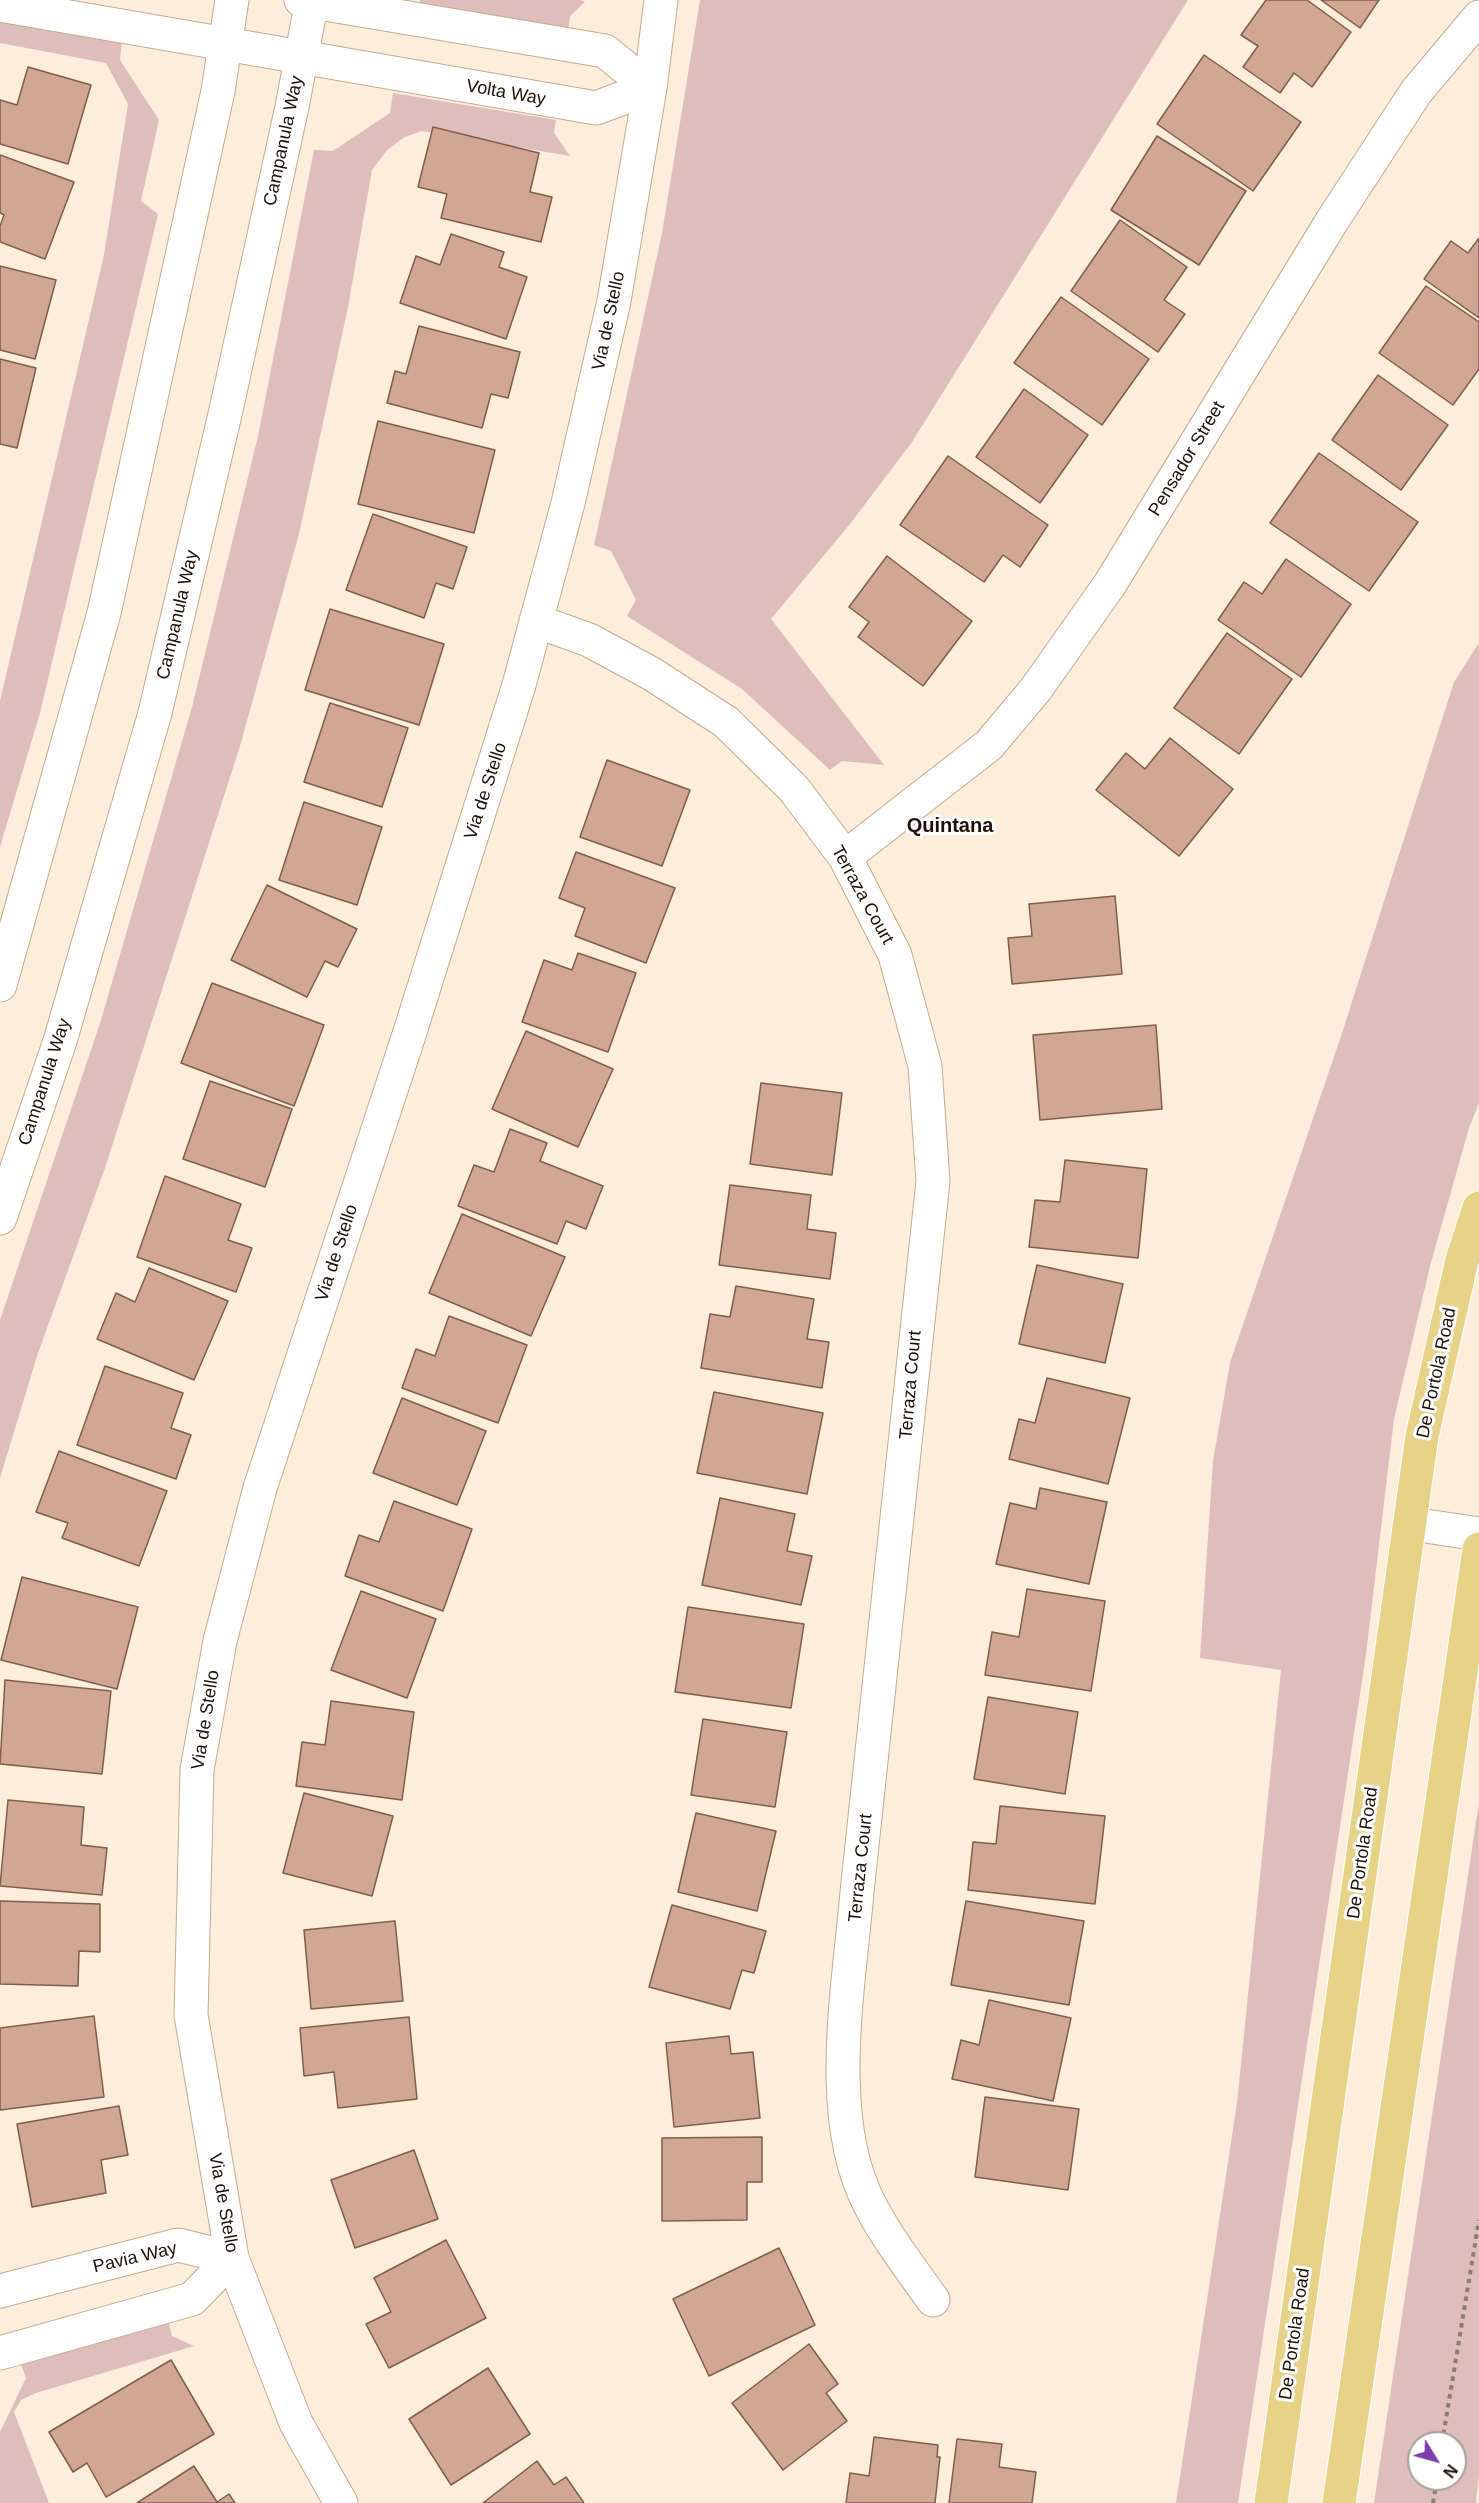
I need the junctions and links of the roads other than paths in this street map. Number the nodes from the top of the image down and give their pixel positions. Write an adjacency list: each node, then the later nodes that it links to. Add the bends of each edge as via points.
1 (232, 0): 6 (street)
2 (309, 0): 7 (street, Campanula Way); 8 (street, via 605,51)
3 (661, 0): 8 (street, Via de Stello)
4 (0, 5): 6 (street, Volta Way)
5 (1479, 17): 10 (street, Pensador Street, via 1416,92 1332,221 1110,584 1036,689 989,745)
6 (225, 43): 7 (street, Volta Way); 11 (street, via 218,92 104,613)
7 (302, 57): 8 (street, Volta Way, via 596,108); 13 (street, Campanula Way, via 226,410 155,713 60,1041)
8 (650, 88): 9 (street, Via de Stello, via 614,301)
9 (536, 621): 10 (street, Terraza Court, via 600,646 726,722 794,789); 17 (street, Via de Stello, via 409,1035 260,1488 220,1641 197,1770 191,2015)
10 (845, 857): 19 (street, Terraza Court, via 895,955 901,977 925,1066 933,1181 857,1892 843,2103 851,2155 869,2204)
11 (0, 985)
12 (1479, 1208): 14 (main road, De Portola Road, via 1462,1260 1422,1436)
13 (0, 1218)
14 (1412, 1524): 15 (street); 22 (main road, De Portola Road)
15 (1479, 1534)
16 (1479, 1549): 23 (main road)
17 (232, 2258): 18 (street, Pavia Way, via 178,2245); 20 (street, via 192,2299); 21 (street, Via de Stello, via 296,2423)
18 (0, 2291)
19 (933, 2300)
20 (0, 2353)
21 (341, 2503)
22 (1271, 2503)
23 (1339, 2503)

